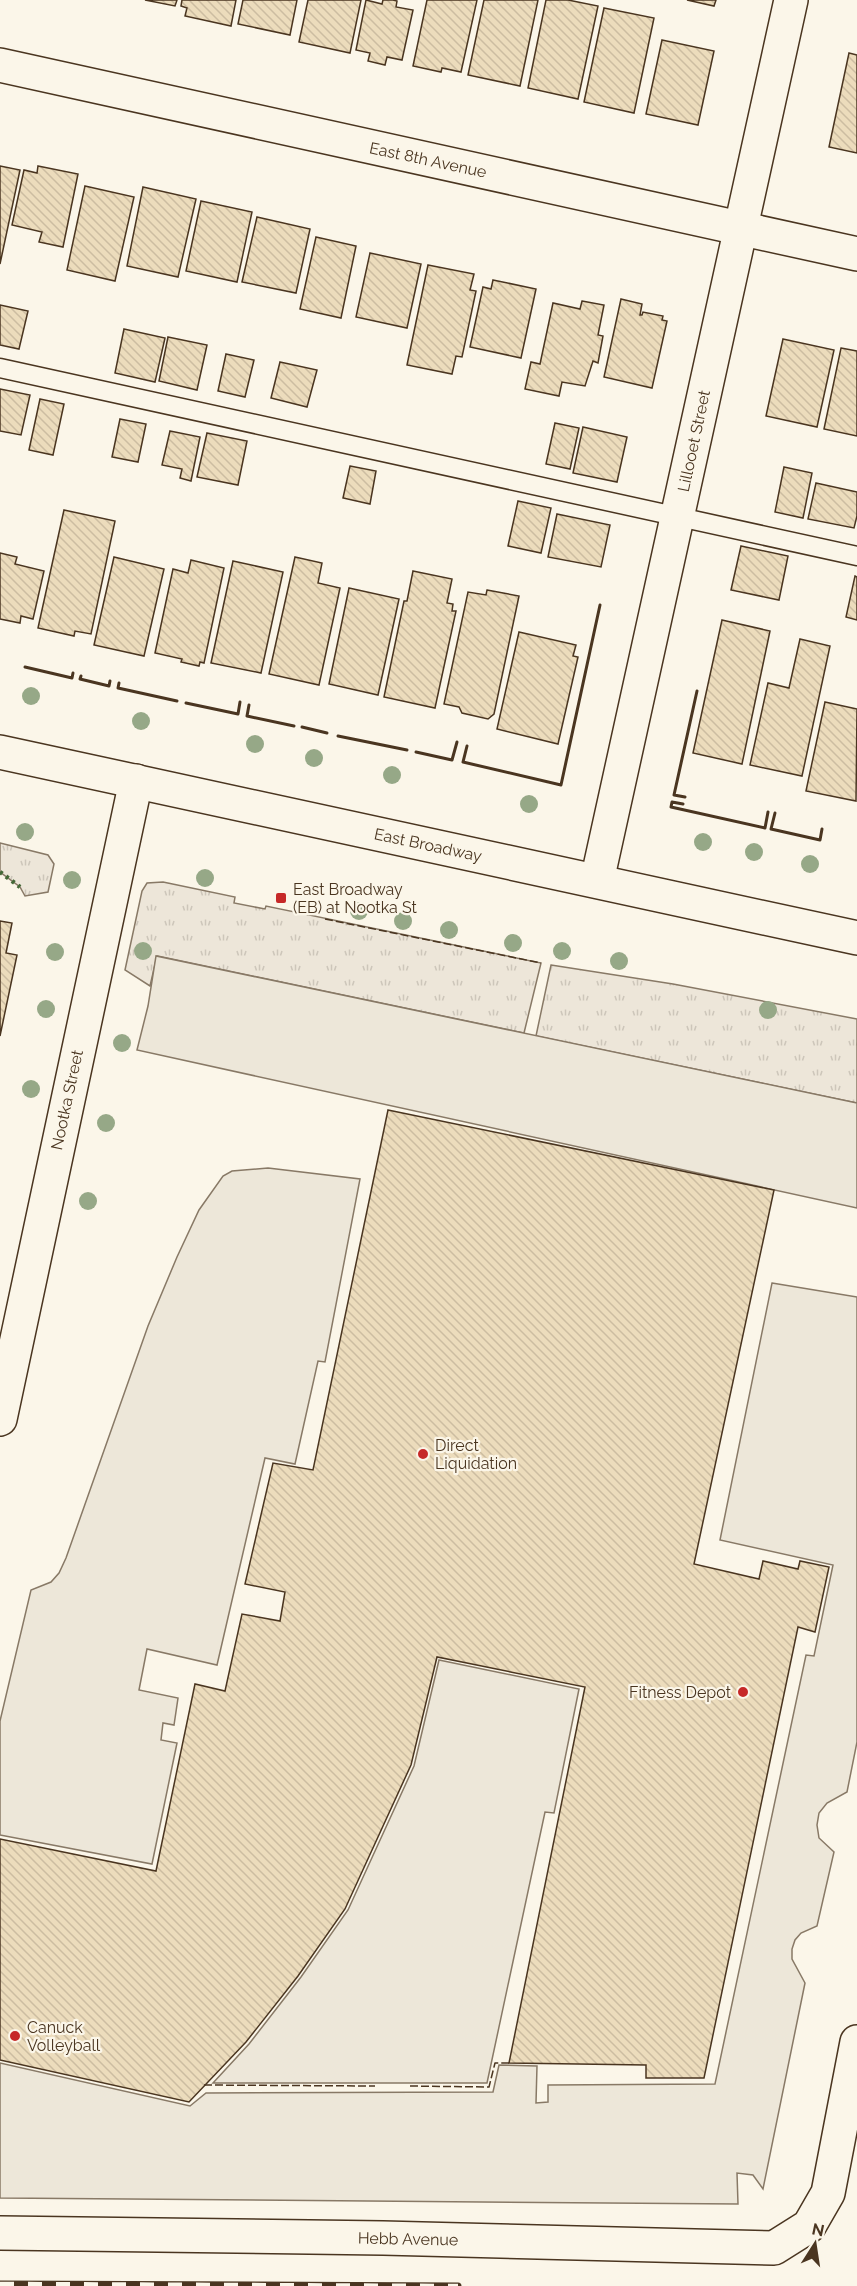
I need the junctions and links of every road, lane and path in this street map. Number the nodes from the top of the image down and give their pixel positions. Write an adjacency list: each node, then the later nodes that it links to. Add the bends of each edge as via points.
1 (791, 0): 3 (street, Lillooet Street)
2 (0, 65): 3 (street, East 8th Avenue)
3 (741, 229): 4 (street, East 8th Avenue); 6 (street, Lillooet Street)
4 (857, 254)
5 (0, 368): 6 (lane)
6 (677, 517): 7 (lane); 10 (street, Lillooet Street)
7 (857, 556)
8 (0, 752): 9 (street, East Broadway)
9 (136, 781): 10 (street, East Broadway); 12 (street, Nootka Street)
10 (597, 881): 11 (street, East Broadway)
11 (857, 938)
12 (8, 1339): 13 (street, Nootka Street)
13 (0, 1419)
14 (857, 2042): 15 (street, Hebb Avenue, via 828,2193 809,2226 774,2248)
15 (0, 2233)

